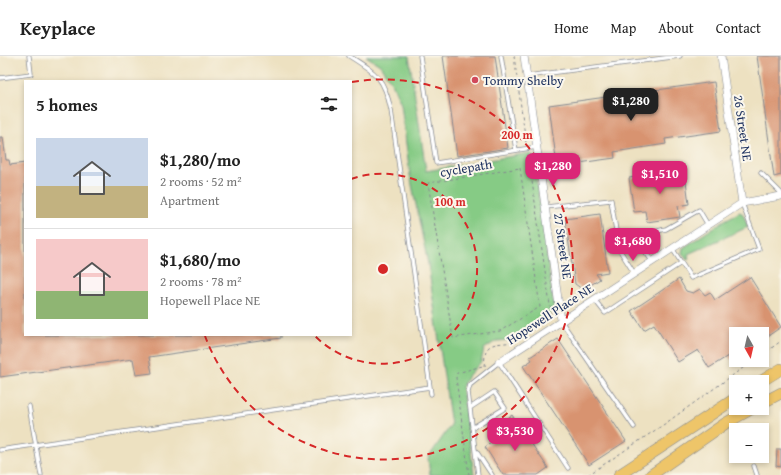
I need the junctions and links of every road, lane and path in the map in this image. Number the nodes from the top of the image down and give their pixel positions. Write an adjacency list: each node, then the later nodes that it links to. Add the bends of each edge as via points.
1 (29, 56): 10 (lane, via 31,74)
2 (349, 56): 34 (lane, via 373,71 388,93)
3 (420, 56): 13 (lane, via 436,163)
4 (502, 56): 13 (lane)
5 (514, 56): 12 (path)
6 (524, 56): 9 (street, 27 Street NE)
7 (680, 56): 9 (lane)
8 (722, 56): 17 (street, 26 Street NE)
9 (527, 76): 11 (street, 27 Street NE)
10 (0, 78)
11 (538, 147): 12 (lane); 18 (street, 27 Street NE)
12 (527, 149): 13 (lane); 30 (path, via 551,312 542,323 513,342 495,344 489,348 485,353)
13 (516, 150)
14 (761, 173): 15 (lane)
15 (781, 193)
16 (781, 196): 17 (street, Hopewell Place NE)
17 (742, 203): 19 (street, Hopewell Place NE); 22 (lane, via 759,249 691,278)
18 (546, 207): 23 (lane, via 611,200 619,249); 26 (street, 27 Street NE)
19 (708, 225): 20 (street, Hopewell Place NE); 21 (lane, via 699,210 666,230 639,235 640,244)
20 (672, 248): 21 (street, Hopewell Place NE); 22 (lane)
21 (652, 261): 23 (street, Hopewell Place NE)
22 (681, 262): 24 (lane, via 605,313)
23 (634, 273): 24 (street, Hopewell Place NE)
24 (594, 299): 26 (street, Hopewell Place NE)
25 (540, 307): 25 (path, cyclepath, via 500,331 453,338 428,183 520,168)
26 (561, 320): 29 (street, Hopewell Place NE); 42 (lane)
27 (781, 341): 28 (path)
28 (769, 350)
29 (499, 362): 40 (lane, via 470,385); 48 (lane)
30 (484, 366)
31 (744, 367): 52 (path)
32 (781, 369): 33 (main road)
33 (769, 376)
34 (430, 387): 36 (lane); 44 (lane)
35 (781, 393): 37 (main road)
36 (430, 394)
37 (769, 399)
38 (729, 403): 53 (main road)
39 (29, 406): 44 (lane)
40 (470, 408): 43 (lane); 43 (lane, via 494,392 505,408)
41 (740, 415): 54 (main road)
42 (634, 427)
43 (472, 428): 45 (lane)
44 (36, 444): 46 (lane); 49 (lane)
45 (475, 449): 50 (lane); 51 (lane)
46 (0, 450)
47 (754, 466): 55 (lane)
48 (568, 468)
49 (41, 475)
50 (478, 475)
51 (492, 475)
52 (588, 475)
53 (619, 475)
54 (651, 475)
55 (757, 475)

